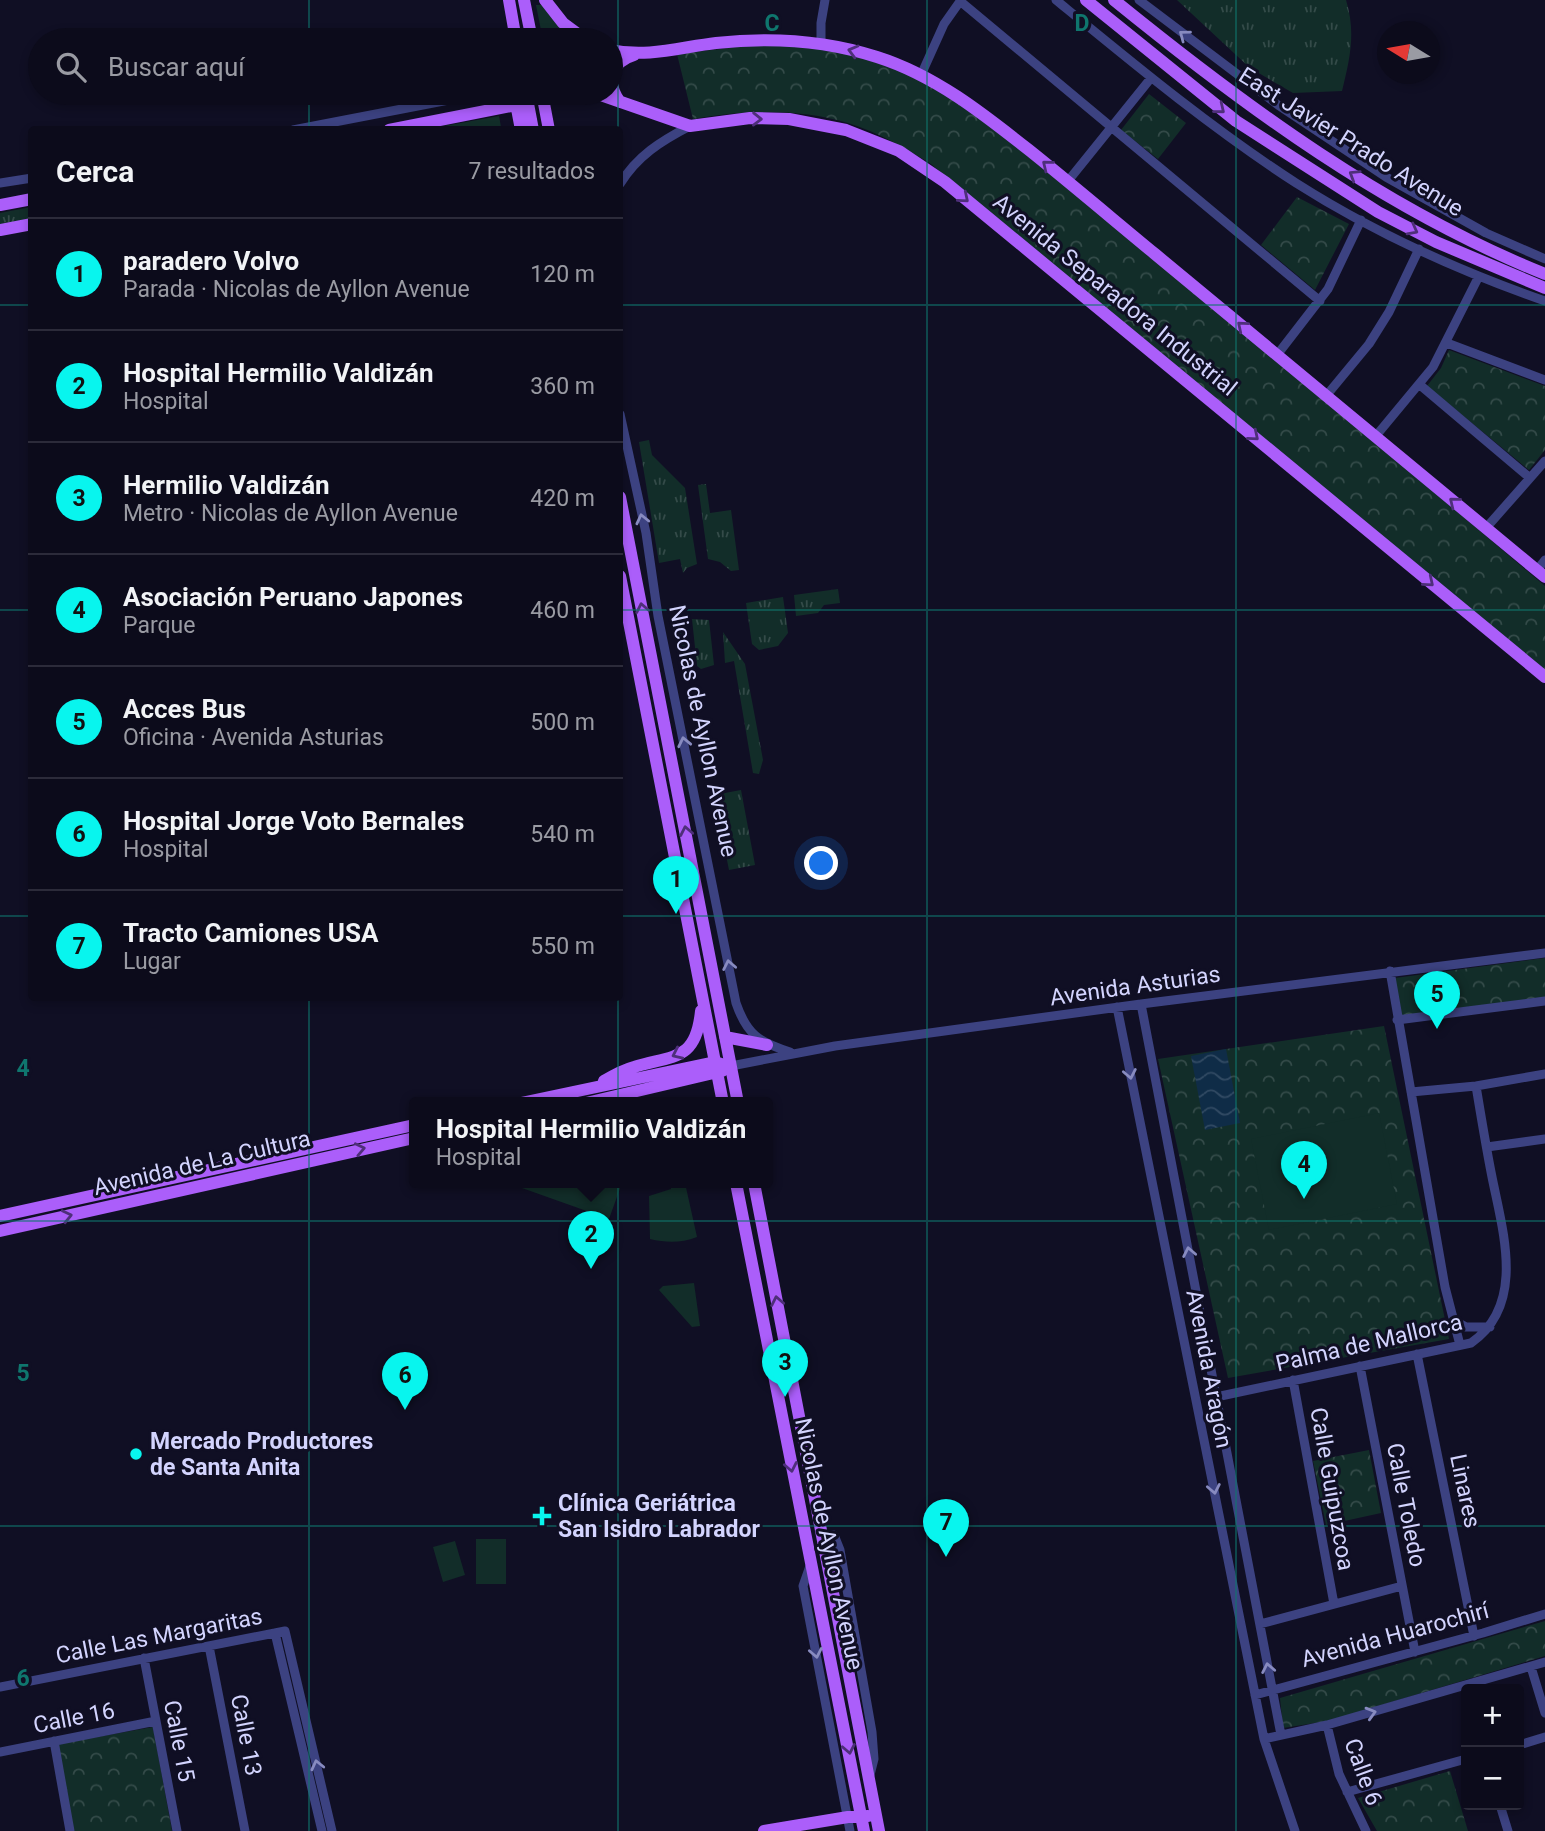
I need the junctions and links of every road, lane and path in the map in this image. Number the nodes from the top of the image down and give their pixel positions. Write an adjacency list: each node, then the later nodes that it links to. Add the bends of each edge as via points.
1 (509, 0): 11 (main road)
2 (524, 0): 12 (main road)
3 (545, 0): 13 (main road)
4 (825, 0): 14 (street)
5 (1056, 0): 19 (street)
6 (1086, 0): 10 (main road, East Javier Prado Avenue)
7 (1115, 0): 10 (main road); 44 (main road, East Javier Prado Avenue, one-way to 7, via 1438,226 1317,151 1245,104)
8 (1139, 0): 43 (street, one-way to 8, via 1486,233 1387,177 1278,104)
9 (960, 1): 18 (street); 32 (street)
10 (1099, 10): 46 (main road, East Javier Prado Avenue, one-way to 46, via 1236,121 1378,212)
11 (514, 28)
12 (530, 28)
13 (569, 28)
14 (821, 43): 16 (main road, via 760,39); 18 (main road, one-way to 14)
15 (623, 52): 16 (main road)
16 (634, 54): 17 (main road)
17 (623, 59)
18 (921, 75): 35 (main road, one-way to 18, via 984,114)
19 (1151, 78): 32 (street); 39 (street, via 1298,184)
20 (623, 103): 31 (main road, Avenida Separadora Industrial)
21 (423, 105): 26 (street)
22 (490, 105): 27 (main road)
23 (516, 105): 28 (main road)
24 (528, 105): 29 (main road)
25 (544, 105): 30 (main road)
26 (314, 126)
27 (404, 126)
28 (520, 126)
29 (532, 126)
30 (548, 126)
31 (690, 126): 34 (street, via 639,158); 62 (main road, Avenida Separadora Industrial, one-way to 62, via 750,118 789,119 846,130 899,151 945,182)
32 (1111, 128): 35 (street); 47 (street)
33 (28, 179): 36 (street)
34 (623, 180)
35 (1068, 181): 50 (main road, one-way to 35)
36 (0, 183)
37 (28, 200): 38 (main road)
38 (0, 205)
39 (1361, 220): 42 (street); 47 (street)
40 (28, 225): 41 (main road)
41 (0, 230)
42 (1419, 249): 45 (street); 53 (street, via 1369,344)
43 (1545, 259)
44 (1545, 274)
45 (1479, 276): 48 (street); 49 (street)
46 (1545, 288)
47 (1320, 301): 50 (street)
48 (1545, 301)
49 (1447, 342): 51 (street); 52 (street)
50 (1277, 355): 53 (main road)
51 (1545, 380)
52 (1420, 385): 55 (street); 57 (street)
53 (1326, 396): 55 (main road)
54 (623, 428): 71 (street, Nicolas de Ayllon Avenue, one-way to 54, via 748,1030 736,1003)
55 (1375, 437): 59 (main road, one-way to 55)
56 (1545, 461): 57 (street)
57 (1530, 478): 59 (street)
58 (623, 512): 70 (main road, Nicolas de Ayllon Avenue, one-way to 58)
59 (1486, 528): 60 (main road)
60 (1542, 569)
61 (623, 591): 65 (main road)
62 (1545, 677)
63 (1545, 953): 64 (street, Avenida Asturias)
64 (1390, 971): 67 (street, Avenida Asturias); 69 (street)
65 (703, 997): 74 (main road); 77 (main road, one-way to 77, via 696,1037 683,1054 619,1073)
66 (1545, 1001): 69 (street)
67 (1141, 1004): 68 (street, Avenida Asturias); 96 (street, Avenida Aragón, one-way to 67)
68 (1117, 1007): 72 (street, Avenida Asturias); 111 (street, Avenida Aragón, one-way to 111)
69 (1397, 1020): 78 (street)
70 (725, 1037): 71 (main road); 73 (main road, Nicolas de Ayllon Avenue)
71 (767, 1045): 72 (street)
72 (791, 1053): 73 (street, Avenida Asturias)
73 (731, 1066): 74 (main road); 82 (main road, Nicolas de Ayllon Avenue)
74 (716, 1068): 77 (main road); 80 (main road); 81 (main road)
75 (1545, 1074): 76 (street)
76 (1476, 1086): 78 (street); 85 (street, Palma de Mallorca)
77 (593, 1088): 79 (main road)
78 (1411, 1092): 90 (street)
79 (549, 1097)
80 (608, 1097)
81 (722, 1097)
82 (737, 1097)
83 (405, 1135): 88 (main road, Avenida de La Cultura); 89 (main road, Avenida de La Cultura, one-way to 83)
84 (1545, 1139): 85 (street)
85 (1487, 1147): 91 (street, Palma de Mallorca, via 1507,1268 1499,1312)
86 (737, 1188): 98 (main road, Nicolas de Ayllon Avenue, one-way to 98)
87 (755, 1188): 97 (main road, Nicolas de Ayllon Avenue, one-way to 87)
88 (0, 1216)
89 (0, 1231)
90 (1453, 1320): 91 (street, via 1466,1327); 92 (street)
91 (1490, 1327): 92 (street, Palma de Mallorca, via 1471,1343)
92 (1460, 1345): 93 (street, Palma de Mallorca)
93 (1417, 1354): 94 (street, Palma de Mallorca); 103 (street, Linares)
94 (1360, 1366): 95 (street, Palma de Mallorca); 99 (street, Calle Toledo)
95 (1293, 1380): 96 (street, Palma de Mallorca); 100 (street, Calle Guipuzcoa)
96 (1216, 1397): 102 (street, Avenida Aragón)
97 (828, 1536): 112 (main road, Nicolas de Ayllon Avenue); 125 (street, Nicolas de Ayllon Avenue, via 840,1550 872,1732 874,1759)
98 (810, 1566): 112 (main road, Nicolas de Ayllon Avenue); 113 (street, one-way to 113, via 803,1586)
99 (1402, 1586): 100 (street); 105 (street, Calle Toledo)
100 (1334, 1604): 102 (street)
101 (1545, 1614): 103 (street, Avenida Huarochirí)
102 (1260, 1624): 110 (street, Avenida Aragón, one-way to 102)
103 (1474, 1636): 105 (street, Avenida Huarochirí)
104 (209, 1646): 106 (street, Calle Las Margaritas); 114 (street, Calle Las Margaritas, via 280,1632); 133 (street, Calle 13)
105 (1415, 1652): 110 (street, Avenida Huarochirí)
106 (144, 1658): 109 (street, Calle Las Margaritas); 116 (street, Calle 15)
107 (1545, 1662): 108 (street)
108 (1531, 1667): 115 (street); 117 (street, one-way to 108)
109 (0, 1687)
110 (1272, 1690): 111 (street, Avenida Huarochirí); 118 (street, Avenida Aragón)
111 (1255, 1695): 120 (street, Avenida Aragón)
112 (847, 1702): 113 (main road); 125 (main road, Nicolas de Ayllon Avenue); 130 (main road, Nicolas de Ayllon Avenue, one-way to 130)
113 (826, 1704): 129 (street)
114 (299, 1712): 134 (street); 135 (street, one-way to 114)
115 (1545, 1713)
116 (156, 1721): 121 (street, Calle 16); 132 (street, Calle 15)
117 (1326, 1725): 118 (street); 126 (street, Calle 6)
118 (1281, 1735): 120 (street)
119 (1545, 1737): 122 (street)
120 (1264, 1739): 139 (street, Avenida Aragón)
121 (54, 1741): 123 (street, Calle 16); 131 (street)
122 (1524, 1743)
123 (0, 1752)
124 (1461, 1760): 126 (street)
125 (869, 1780): 128 (main road, Nicolas de Ayllon Avenue)
126 (1347, 1792): 140 (street, Calle 6)
127 (1502, 1810): 141 (street)
128 (875, 1814): 130 (main road); 138 (main road, Nicolas de Ayllon Avenue)
129 (848, 1816): 130 (main road); 136 (main road); 137 (street)
130 (863, 1824)
131 (71, 1831)
132 (177, 1831)
133 (245, 1831)
134 (322, 1831)
135 (332, 1831)
136 (764, 1831)
137 (850, 1831)
138 (878, 1831)
139 (1295, 1831)
140 (1366, 1831)
141 (1508, 1831)

